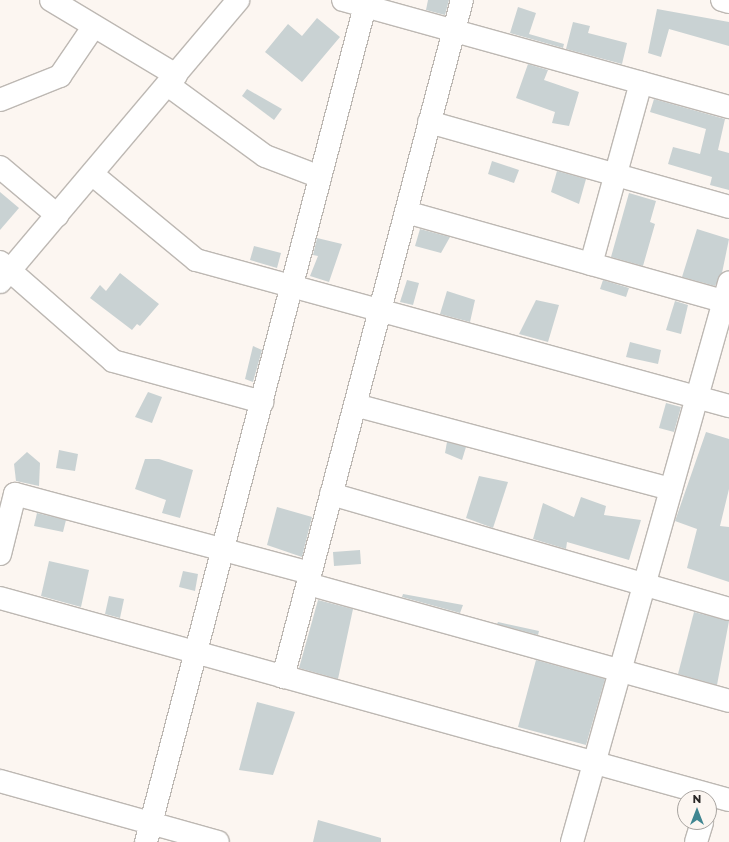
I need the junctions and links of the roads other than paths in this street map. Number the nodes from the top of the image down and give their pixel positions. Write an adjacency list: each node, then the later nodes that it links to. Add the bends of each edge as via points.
1 (51, 0): 8 (street)
2 (238, 0): 10 (street)
3 (343, 0): 7 (street)
4 (462, 0): 9 (street)
5 (722, 0): 6 (street)
6 (729, 2)
7 (365, 6): 9 (street); 18 (street)
8 (94, 26): 10 (street); 12 (street, via 60,76)
9 (454, 31): 11 (street); 14 (street)
10 (172, 80): 16 (street); 18 (street, via 265,156)
11 (641, 83): 13 (street); 17 (street)
12 (0, 100)
13 (729, 107)
14 (429, 122): 17 (street); 20 (street)
15 (0, 167): 21 (street)
16 (92, 174): 21 (street); 24 (street, via 196,260)
17 (616, 174): 19 (street); 22 (street)
18 (320, 177): 24 (street)
19 (729, 207)
20 (406, 212): 22 (street); 26 (street)
21 (57, 215): 23 (street)
22 (591, 264): 25 (street)
23 (3, 271): 28 (street, via 113,361)
24 (292, 286): 26 (street); 28 (street)
25 (727, 296): 27 (street)
26 (380, 310): 27 (street); 29 (street)
27 (697, 397): 30 (street); 31 (street)
28 (262, 402): 33 (street)
29 (355, 405): 31 (street); 32 (street)
30 (729, 406)
31 (671, 489): 36 (street)
32 (331, 494): 35 (street); 36 (street)
33 (223, 550): 34 (street, via 15,494); 35 (street); 39 (street)
34 (0, 554)
35 (309, 578): 40 (street); 41 (street)
36 (645, 584): 38 (street); 40 (street)
37 (0, 598): 39 (street)
38 (729, 609)
39 (196, 652): 41 (street); 47 (street)
40 (620, 670): 42 (street); 43 (street)
41 (283, 676): 43 (street)
42 (729, 700)
43 (595, 762): 45 (street); 49 (street)
44 (0, 781): 47 (street)
45 (691, 790)
46 (700, 830): 50 (street)
47 (149, 833): 48 (street)
48 (218, 842)
49 (572, 842)
50 (696, 842)

